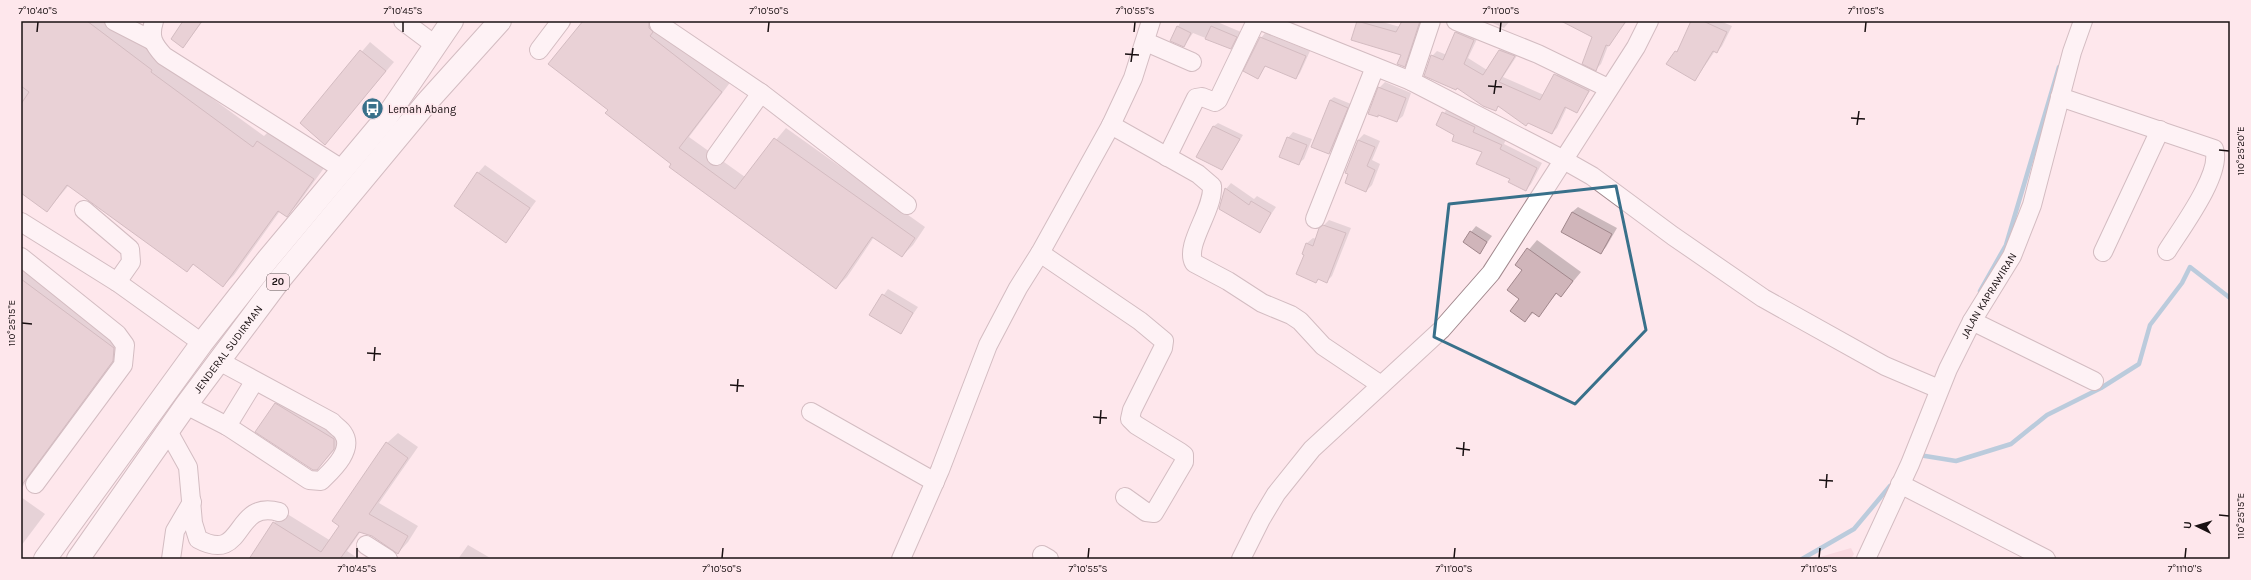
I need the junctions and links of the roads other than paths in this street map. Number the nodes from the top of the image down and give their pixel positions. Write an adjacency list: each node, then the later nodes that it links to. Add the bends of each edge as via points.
1 (154, 21): 14 (street)
2 (403, 21): 16 (street)
3 (452, 21): 16 (highway, JENDERAL SUDIRMAN / 20)
4 (500, 21): 41 (highway, JENDERAL SUDIRMAN / 20, via 372,167 277,284)
5 (561, 21): 17 (street)
6 (1151, 21): 15 (street)
7 (1261, 21): 19 (street); 27 (street, via 1218,100 1215,102 1202,96 1196,98)
8 (1431, 21): 20 (street)
9 (1456, 21): 21 (street, via 1538,54)
10 (2083, 21): 23 (street, JALAN KAPRAWIRAN)
11 (1647, 22): 21 (street, via 1636,47)
12 (125, 24): 14 (street)
13 (659, 24): 22 (street)
14 (151, 40): 29 (street, via 164,56)
15 (1146, 42): 18 (street); 24 (street, via 1133,78)
16 (435, 45): 29 (highway, JENDERAL SUDIRMAN / 20, via 386,118)
17 (539, 50)
18 (1192, 62)
19 (1375, 67): 20 (street); 32 (street)
20 (1411, 81): 28 (street)
21 (1608, 88): 28 (street)
22 (761, 93): 26 (street); 30 (street)
23 (2060, 97): 25 (street); 39 (street, JALAN KAPRAWIRAN, via 2032,205 2015,249 2001,277)
24 (1111, 125): 27 (street); 36 (street)
25 (2160, 130): 34 (street, via 2213,147 2215,152 2210,177); 35 (street)
26 (716, 156)
27 (1167, 157): 44 (street, via 1198,174 1212,186 1210,205 1191,253 1194,263 1262,303 1291,315 1328,351)
28 (1562, 159): 44 (street, via 1491,273 1441,330); 45 (street, via 1592,176 1763,298 1885,366)
29 (342, 169): 40 (highway, JENDERAL SUDIRMAN / 20)
30 (907, 205)
31 (84, 210): 38 (street, via 130,249 131,262)
32 (1315, 219)
33 (21, 222): 38 (street)
34 (2167, 251)
35 (2103, 252)
36 (1040, 253): 50 (street, via 988,345); 53 (street, via 1140,321 1164,341 1130,419 1184,455 1184,462 1154,513 1146,512)
37 (21, 257): 51 (street, via 117,334 125,345 123,365)
38 (117, 282): 40 (street)
39 (1972, 321): 42 (street); 45 (street, JALAN KAPRAWIRAN)
40 (202, 342): 57 (highway, JENDERAL SUDIRMAN / 20)
41 (219, 361): 43 (street); 46 (highway, JENDERAL SUDIRMAN / 20)
42 (2094, 381)
43 (254, 382): 48 (street); 48 (street, via 332,422 344,434 345,451 333,469 321,481 316,482 309,480)
44 (1381, 385): 62 (street, via 1312,449 1292,473 1261,519)
45 (1934, 386): 52 (street, JALAN KAPRAWIRAN, via 1910,464)
46 (186, 405): 48 (street); 49 (highway, JENDERAL SUDIRMAN / 20)
47 (811, 412): 50 (street)
48 (227, 426)
49 (168, 431): 54 (street, via 188,467); 58 (highway, JENDERAL SUDIRMAN / 20)
50 (935, 482): 61 (street)
51 (35, 484)
52 (1900, 484): 63 (street, JALAN KAPRAWIRAN); 64 (street)
53 (1125, 497)
54 (192, 502): 55 (street, via 193,523 198,539 208,544 220,545 231,542 242,524 259,511); 59 (street, via 175,531)
55 (279, 512)
56 (366, 545): 60 (street)
57 (46, 559)
58 (78, 559)
59 (171, 559)
60 (388, 559)
61 (901, 559)
62 (1241, 559)
63 (1866, 559)
64 (2046, 559)

